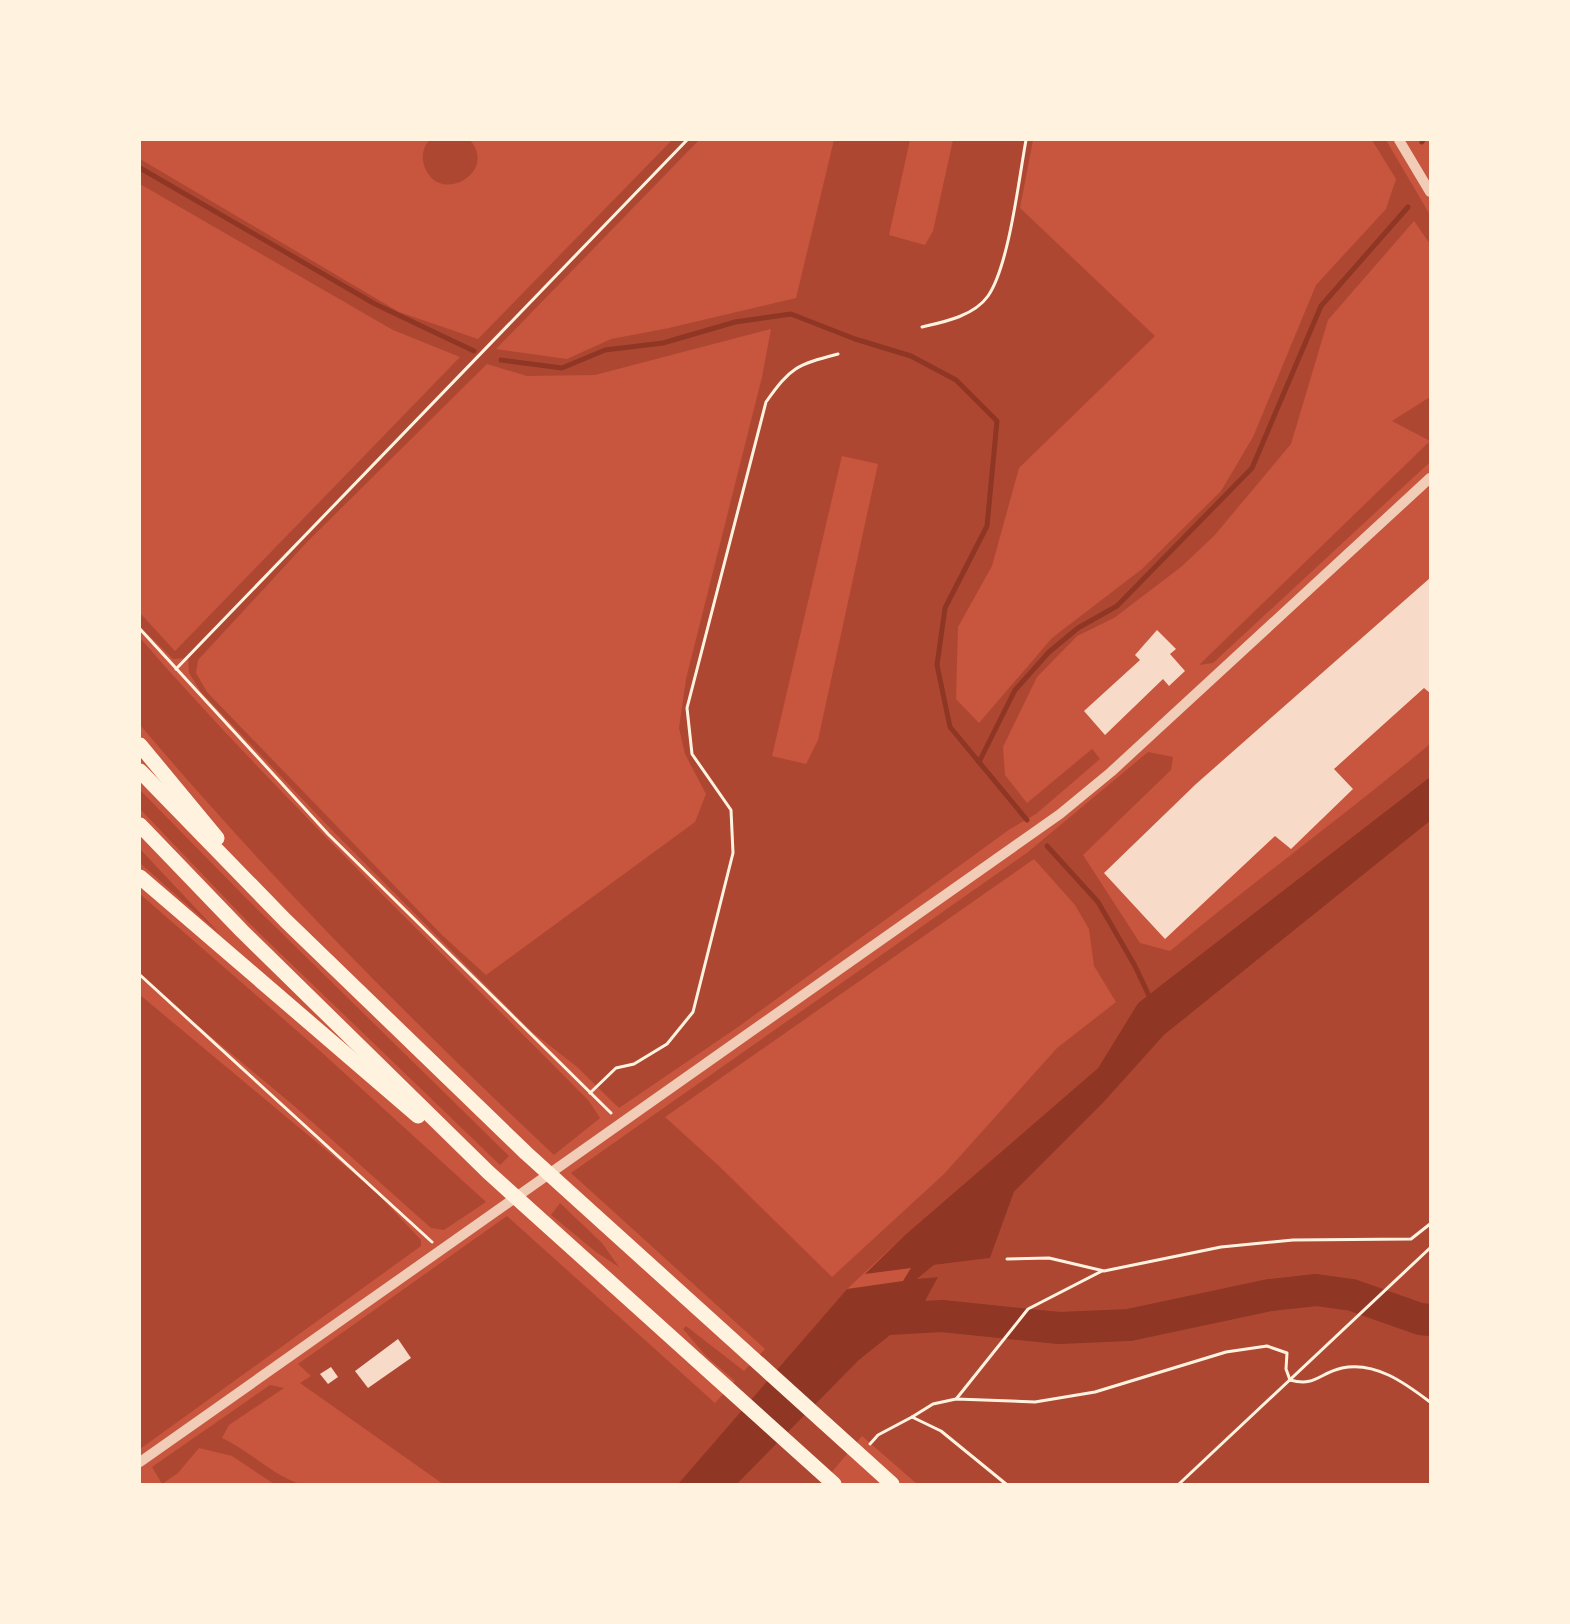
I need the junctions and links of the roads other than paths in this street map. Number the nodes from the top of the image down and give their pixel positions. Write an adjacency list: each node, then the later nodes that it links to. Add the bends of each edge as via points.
1 (1399, 140): 2 (street)
2 (1431, 192)
3 (1431, 478): 10 (street, via 1111,772 1060,814)
4 (140, 745): 8 (highway)
5 (140, 771): 8 (highway)
6 (140, 825): 9 (highway, via 250,939)
7 (140, 877): 9 (highway, via 362,1070)
8 (286, 921): 12 (highway, via 526,1153)
9 (488, 1172): 11 (highway)
10 (140, 1462)
11 (834, 1485)
12 (892, 1485)

